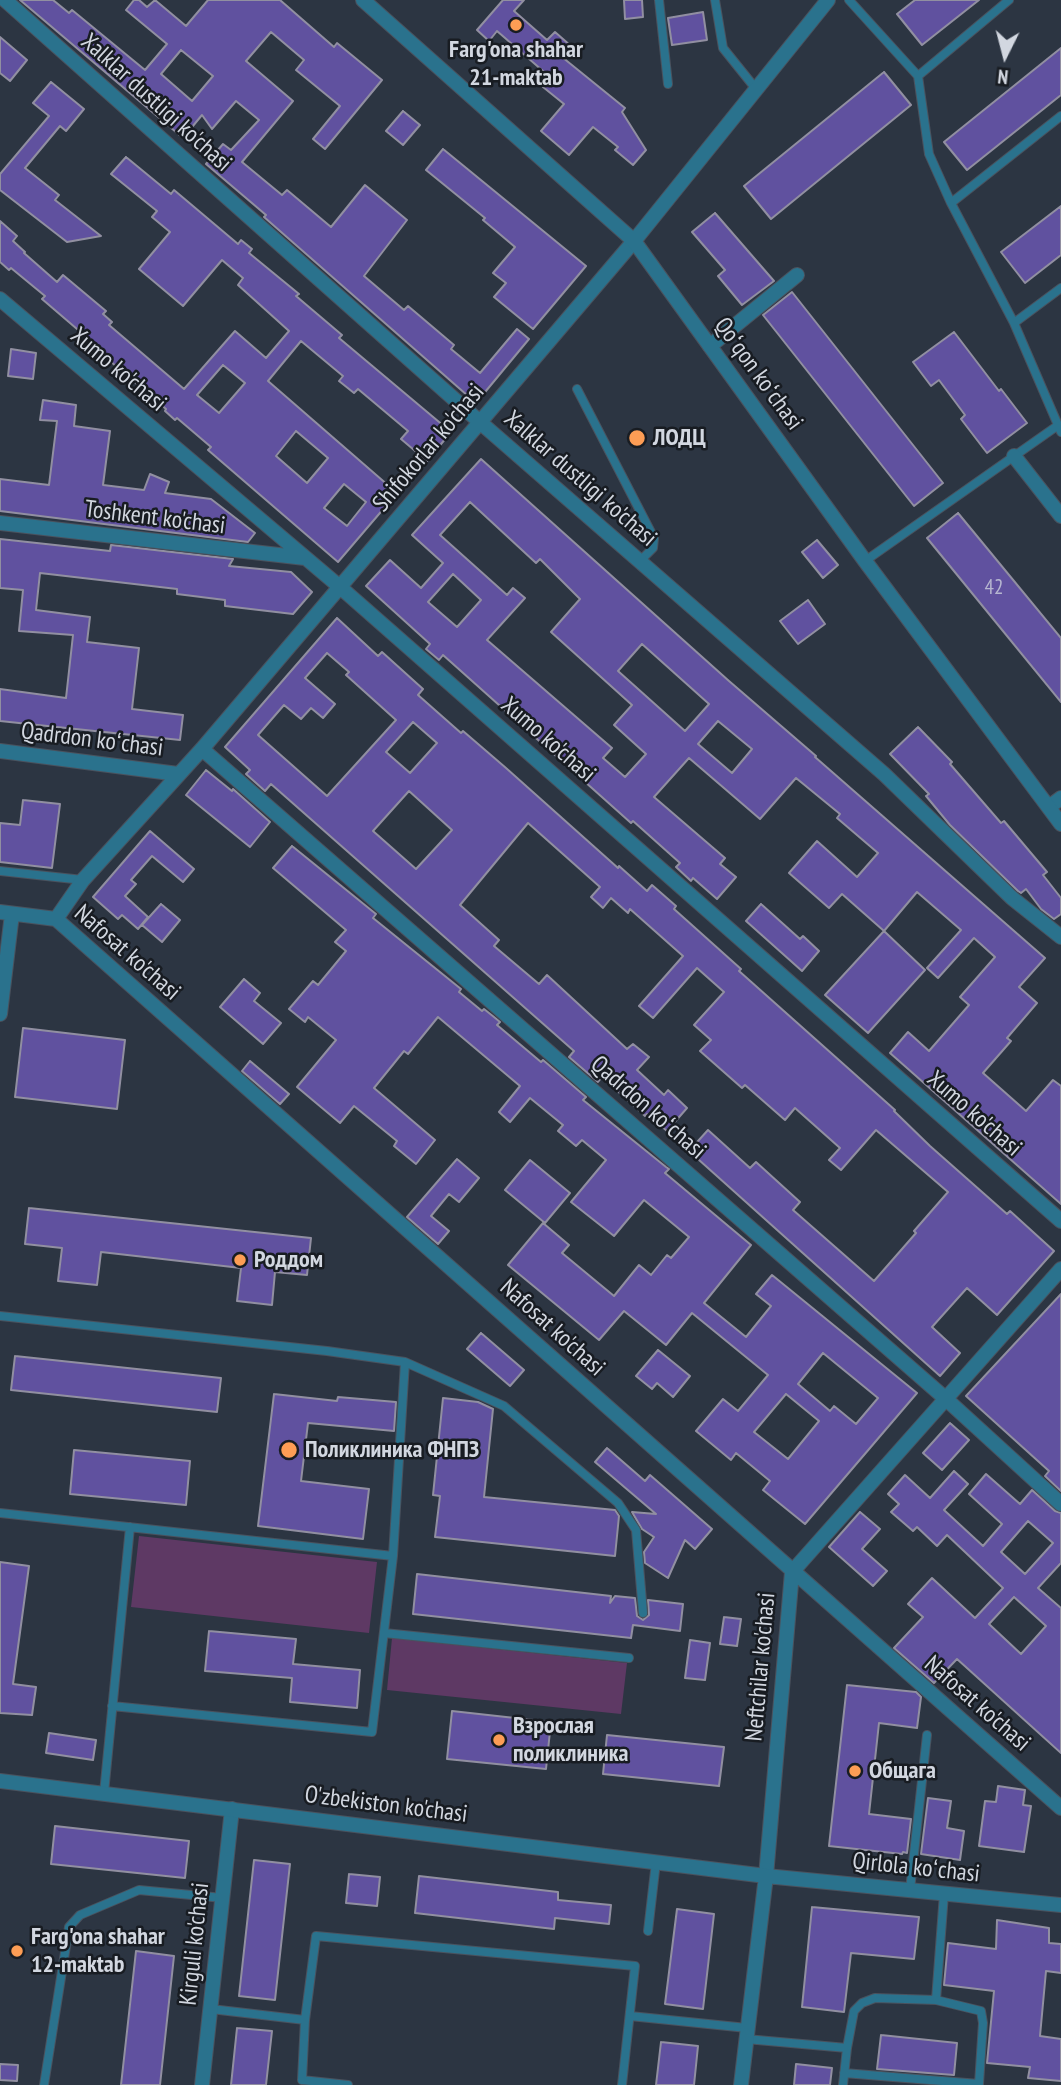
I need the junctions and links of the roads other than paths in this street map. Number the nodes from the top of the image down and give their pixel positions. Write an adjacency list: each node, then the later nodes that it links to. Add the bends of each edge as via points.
1 (5, 0): 20 (street, Xalklar dustligi ko'chasi)
2 (363, 0): 13 (street, Qoʻqon koʻchasi)
3 (659, 0): 9 (lane)
4 (715, 0): 10 (lane, via 723,48)
5 (828, 0): 10 (street, Shifokorlar ko'chasi)
6 (849, 0): 8 (lane)
7 (1009, 0): 8 (lane)
8 (918, 76): 12 (lane, via 929,154)
9 (668, 84)
10 (756, 89): 13 (street, Shifokorlar ko'chasi)
11 (1061, 116): 12 (lane)
12 (951, 202): 17 (lane)
13 (634, 241): 18 (street, Qoʻqon koʻchasi); 20 (street, Shifokorlar ko'chasi)
14 (797, 275): 18 (street)
15 (1061, 288): 17 (lane)
16 (0, 299): 25 (street, Xumo ko'chasi)
17 (1014, 323): 21 (lane)
18 (710, 346): 27 (street, Qoʻqon koʻchasi)
19 (577, 389): 26 (lane, via 654,538 653,548)
20 (481, 423): 26 (street, Xalklar dustligi ko'chasi); 28 (street, Shifokorlar ko'chasi)
21 (1059, 429): 22 (lane)
22 (1014, 456): 23 (street); 27 (lane)
23 (1061, 516)
24 (0, 523): 25 (street, Toshkent ko'chasi)
25 (305, 558): 28 (street, Xumo ko'chasi)
26 (640, 561): 39 (street, Xalklar dustligi ko'chasi, via 884,774 1012,898)
27 (865, 561): 33 (street, Qoʻqon koʻchasi)
28 (340, 587): 29 (street, Shifokorlar ko'chasi); 41 (street, Xumo ko'chasi)
29 (202, 749): 31 (street, Shifokorlar ko'chasi); 45 (street, Qadrdon koʻchasi)
30 (0, 751): 31 (street, Qadrdon koʻchasi)
31 (178, 774): 36 (street, Shifokorlar ko'chasi)
32 (1061, 798): 33 (street)
33 (1049, 807): 34 (street, Qoʻqon koʻchasi)
34 (1061, 824)
35 (0, 871): 36 (lane)
36 (83, 880): 38 (street, Shifokorlar ko'chasi)
37 (6, 913): 38 (street, Nafosat ko'chasi); 40 (street)
38 (56, 919): 50 (street, Nafosat ko'chasi)
39 (1061, 937)
40 (0, 1014)
41 (1061, 1222)
42 (1061, 1269): 45 (street, Neftchilar ko'chasi)
43 (0, 1316): 44 (lane)
44 (405, 1362): 49 (lane); 51 (lane, via 505,1406 618,1503 636,1530)
45 (946, 1399): 46 (street, Qadrdon koʻchasi); 50 (street, Neftchilar ko'chasi)
46 (1061, 1504)
47 (0, 1513): 48 (lane)
48 (130, 1527): 49 (lane); 54 (lane)
49 (393, 1556): 52 (lane)
50 (792, 1572): 58 (street, Nafosat ko'chasi); 61 (street, Neftchilar ko'chasi)
51 (643, 1613)
52 (384, 1633): 53 (lane); 54 (lane, via 372,1731)
53 (629, 1658)
54 (113, 1706): 57 (lane)
55 (928, 1735): 62 (lane)
56 (0, 1781): 57 (street, O'zbekiston ko'chasi)
57 (104, 1793): 59 (street, O'zbekiston ko'chasi)
58 (1061, 1808)
59 (232, 1809): 60 (street, O'zbekiston ko'chasi); 64 (street, Kirguli ko'chasi)
60 (656, 1862): 61 (street, O'zbekiston ko'chasi); 66 (lane)
61 (766, 1875): 62 (street, Qirlola koʻchasi); 71 (street, Neftchilar ko'chasi)
62 (910, 1890): 63 (street, Qirlola koʻchasi)
63 (944, 1894): 65 (street, Qirlola koʻchasi); 67 (lane)
64 (223, 1898): 68 (street, Kirguli ko'chasi); 75 (lane, via 139,1889 80,1915 69,1927)
65 (1061, 1905)
66 (648, 1931)
67 (936, 2000): 72 (lane, via 875,1998 862,2003 854,2011); 81 (lane, via 981,2011)
68 (211, 2009): 70 (lane); 76 (street, Kirguli ko'chasi)
69 (629, 2015): 70 (lane, via 635,1966 316,1936); 71 (lane); 78 (lane)
70 (305, 2020): 74 (lane, via 302,2080)
71 (747, 2033): 72 (lane); 79 (street, Neftchilar ko'chasi)
72 (846, 2048): 73 (lane)
73 (844, 2073): 80 (lane); 81 (lane)
74 (328, 2084): 77 (lane)
75 (44, 2085)
76 (202, 2085)
77 (348, 2085)
78 (622, 2085)
79 (741, 2085)
80 (843, 2085)
81 (979, 2085)

